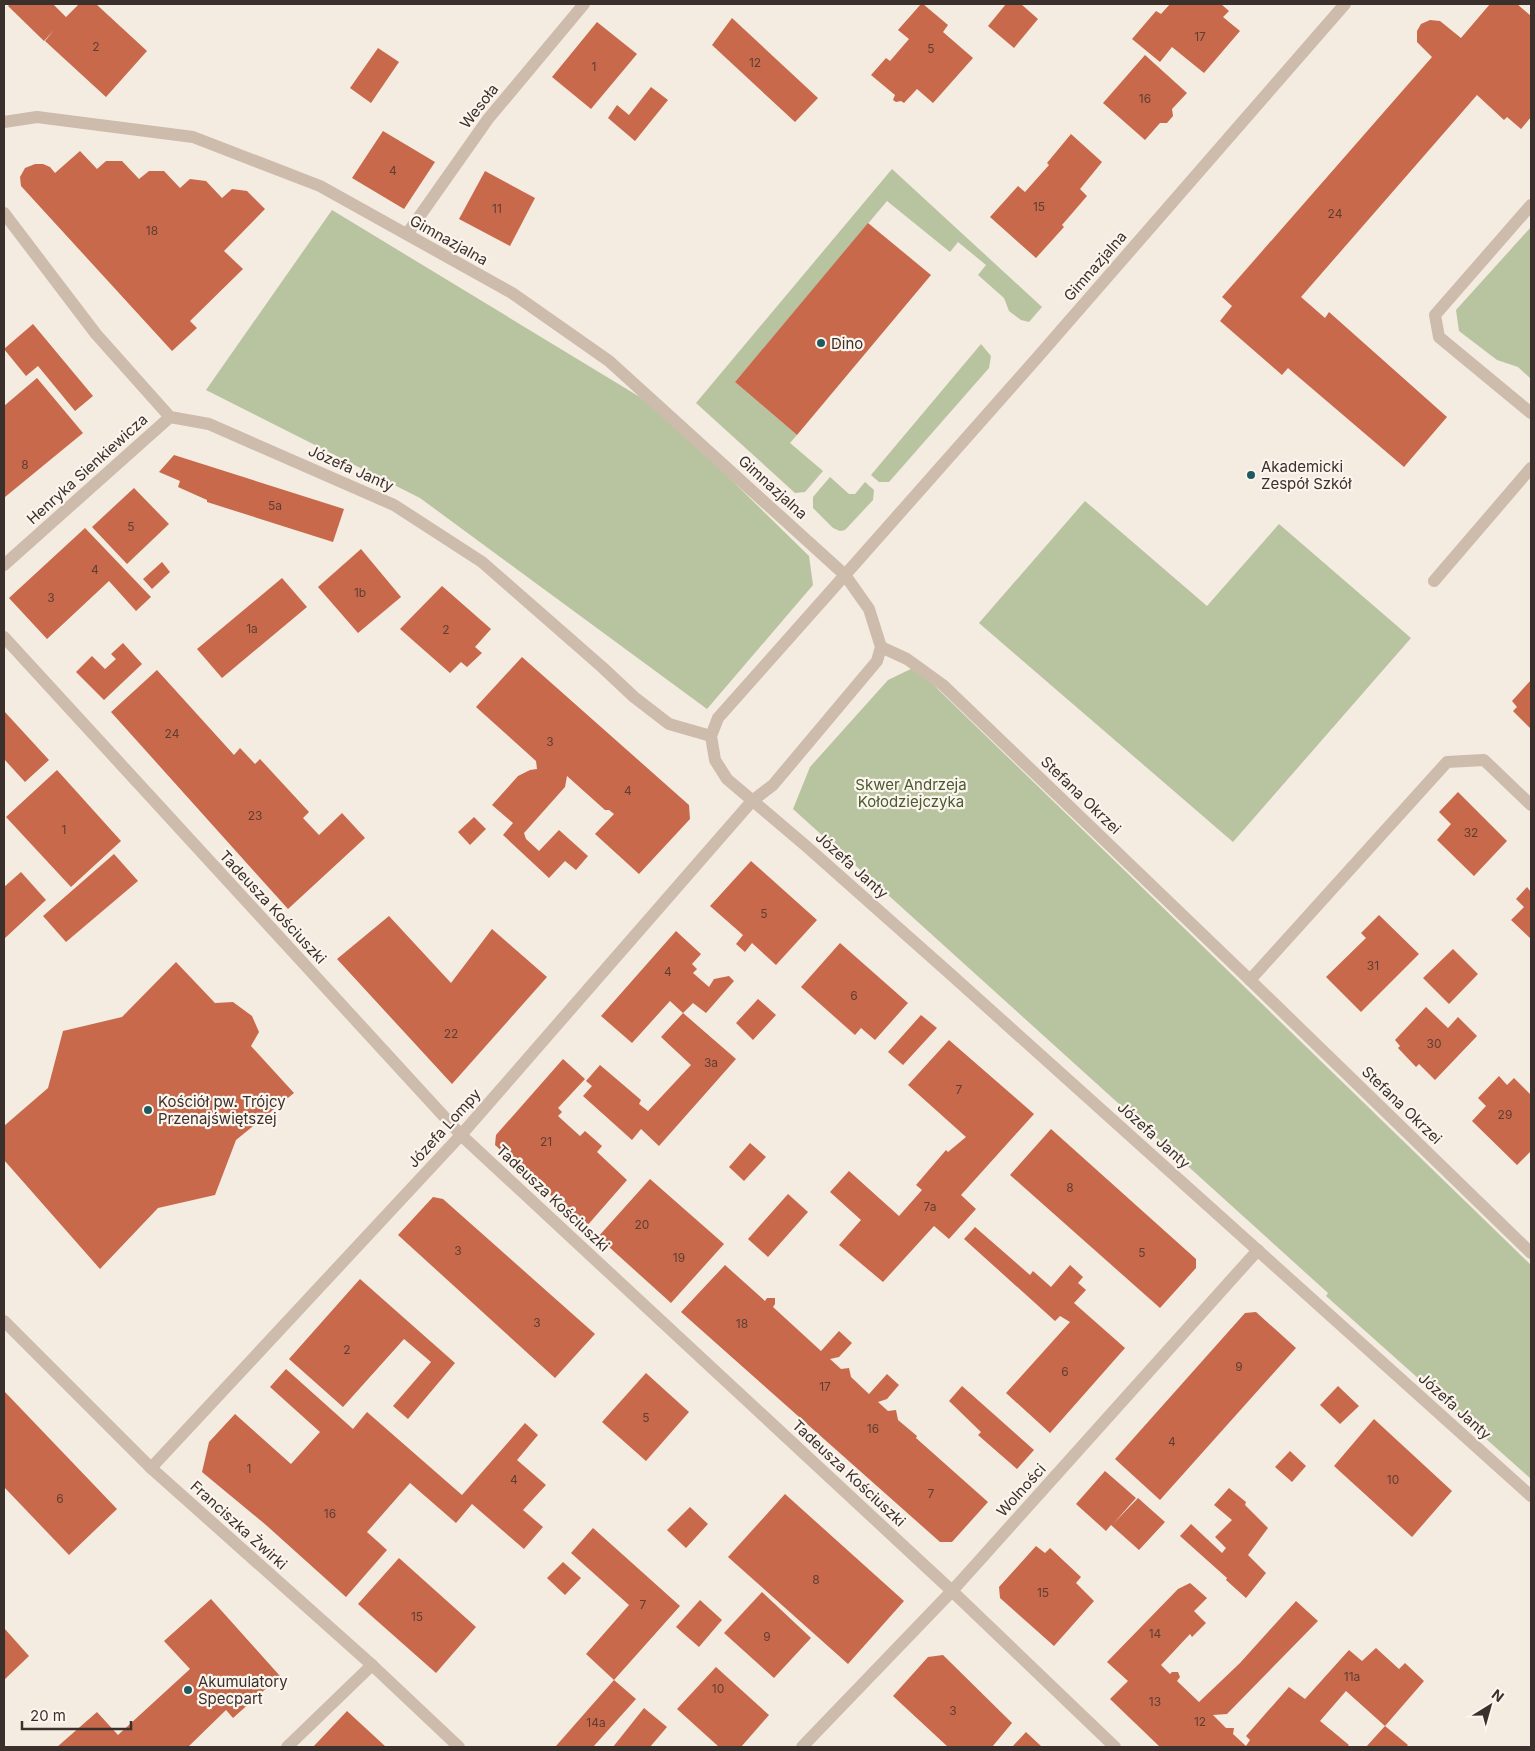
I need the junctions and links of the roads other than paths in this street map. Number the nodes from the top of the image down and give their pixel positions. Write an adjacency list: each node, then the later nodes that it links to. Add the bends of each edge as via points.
1 (584, 4): 6 (street, Wesoła, via 488,119)
2 (1345, 4): 11 (street, Gimnazjalna)
3 (4, 122): 6 (street, Gimnazjalna, via 37,117 193,137 320,186)
4 (1531, 205): 7 (street, via 1435,315 1439,337)
5 (4, 213): 8 (street, via 96,334)
6 (406, 234): 11 (street, Gimnazjalna, via 512,293 609,361)
7 (1531, 413)
8 (170, 417): 10 (street, Henryka Sienkiewicza); 15 (street, Józefa Janty, via 209,424 394,505 482,562 634,698 669,724)
9 (1531, 468): 12 (street)
10 (6, 558)
11 (845, 575): 14 (street, via 869,609); 15 (street, via 718,718)
12 (1434, 581)
13 (4, 637): 19 (street, Tadeusza Kościuszki)
14 (880, 647): 16 (street, Józefa Lompy, via 877,661 853,690 773,785); 18 (street, Stefana Okrzei, via 908,659 943,686)
15 (711, 736): 16 (street, Józefa Janty, via 715,760 727,779)
16 (752, 801): 19 (street, Józefa Lompy); 20 (street, Józefa Janty)
17 (1531, 805): 18 (street, via 1484,760 1447,762)
18 (1250, 980): 21 (street, Stefana Okrzei)
19 (461, 1135): 23 (street, Józefa Lompy); 25 (street, Tadeusza Kościuszki)
20 (1258, 1250): 24 (street, Józefa Janty); 25 (street, Wolności)
21 (1531, 1253)
22 (4, 1321): 23 (street, Franciszka Żwirki)
23 (150, 1468): 26 (street, Franciszka Żwirki)
24 (1531, 1496)
25 (952, 1591): 29 (street, Wolności); 30 (street, Tadeusza Kościuszki)
26 (372, 1665): 27 (street); 28 (street, Franciszka Żwirki)
27 (287, 1747)
28 (459, 1747)
29 (802, 1747)
30 (1115, 1747)

